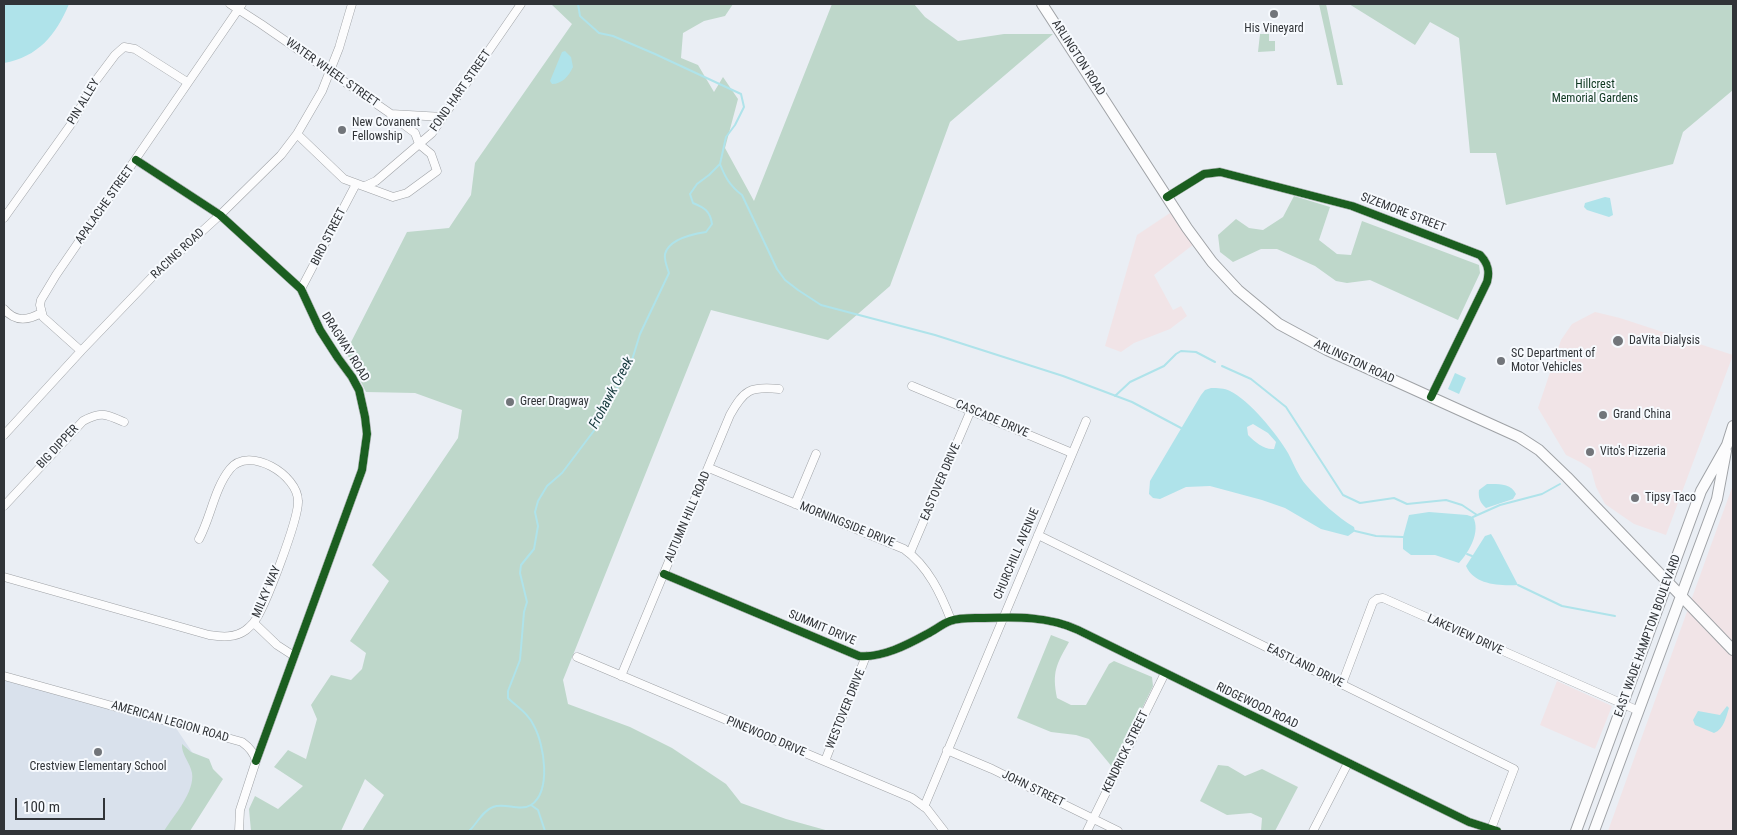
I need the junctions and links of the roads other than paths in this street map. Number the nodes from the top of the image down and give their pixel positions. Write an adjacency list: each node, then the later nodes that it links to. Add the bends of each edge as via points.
1 (230, 4): 5 (street, WATER WHEEL STREET)
2 (352, 4): 6 (street, RACING ROAD)
3 (521, 4): 9 (street, FOND HART STREET)
4 (1042, 4): 15 (main road, ARLINGTON ROAD)
5 (239, 7): 6 (street, WATER WHEEL STREET); 7 (street, APALACHE STREET)
6 (331, 72): 8 (street, WATER WHEEL STREET); 10 (street, RACING ROAD)
7 (187, 82): 12 (street, APALACHE STREET); 17 (street, PIN ALLEY, via 135,49 124,47 91,87 74,120)
8 (390, 114): 9 (street, WATER WHEEL STREET); 11 (street, via 415,133)
9 (443, 117): 11 (street, FOND HART STREET)
10 (297, 134): 13 (street, via 339,175); 16 (street, RACING ROAD, via 280,156)
11 (419, 144): 14 (street, FOND HART STREET); 14 (street, via 431,154 437,171 407,193 393,197)
12 (136, 160): 16 (street, DRAGWAY ROAD); 20 (street, APALACHE STREET, via 56,274 41,300)
13 (356, 184): 14 (street); 18 (street, BIRD STREET)
14 (365, 186)
15 (1168, 197): 24 (main road, ARLINGTON ROAD, via 1212,262 1270,317 1311,342); 24 (street, SIZEMORE STREET, via 1204,174 1220,172 1352,206 1480,255 1489,270 1487,282)
16 (220, 215): 18 (street, DRAGWAY ROAD); 21 (street, RACING ROAD, via 160,270)
17 (4, 218)
18 (301, 289): 47 (street, DRAGWAY ROAD, via 320,330 357,386 367,438 362,470)
19 (4, 309): 20 (street, via 20,320)
20 (41, 314): 21 (street)
21 (81, 351): 29 (street, RACING ROAD)
22 (912, 386): 25 (street, CASCADE DRIVE)
23 (779, 389): 33 (street, AUTUMN HILL ROAD, via 763,387 739,399)
24 (1431, 397): 41 (main road, ARLINGTON ROAD, via 1539,450)
25 (971, 410): 31 (street, CASCADE DRIVE); 38 (street, EASTOVER DRIVE)
26 (1086, 421): 31 (street, CHURCHILL AVENUE)
27 (124, 422): 35 (street, BIG DIPPER, via 104,414 94,414 83,421)
28 (1733, 426): 30 (main road, EAST WADE HAMPTON BOULEVARD)
29 (4, 434)
30 (1727, 445): 41 (main road, EAST WADE HAMPTON BOULEVARD, via 1701,490); 42 (main road, EAST WADE HAMPTON BOULEVARD, via 1717,499)
31 (1072, 453): 36 (street, CHURCHILL AVENUE)
32 (816, 454): 34 (street)
33 (709, 468): 34 (street, MORNINGSIDE DRIVE); 39 (street, AUTUMN HILL ROAD)
34 (795, 504): 38 (street, MORNINGSIDE DRIVE)
35 (4, 506)
36 (1038, 534): 43 (street, CHURCHILL AVENUE); 53 (street, EASTLAND DRIVE)
37 (199, 538): 45 (street, MILKY WAY, via 220,487 230,468 237,463 260,460 294,486 298,501 296,516 267,597)
38 (910, 553): 44 (street, MORNINGSIDE DRIVE, via 928,574)
39 (664, 574): 48 (street, SUMMIT DRIVE, via 852,654); 52 (street, AUTUMN HILL ROAD)
40 (4, 577): 45 (street, MILKY WAY, via 216,636 236,635)
41 (1668, 582): 42 (main road, ARLINGTON ROAD); 54 (main road, EAST WADE HAMPTON BOULEVARD)
42 (1681, 596): 46 (main road, ARLINGTON ROAD); 55 (main road, EAST WADE HAMPTON BOULEVARD)
43 (1004, 617): 44 (street, SUMMIT DRIVE); 50 (street, RIDGEWOOD ROAD, via 1061,623); 56 (street, CHURCHILL AVENUE)
44 (951, 620): 48 (street, SUMMIT DRIVE, via 910,642)
45 (254, 623): 47 (street, via 276,645)
46 (1733, 650)
47 (294, 656): 57 (street, DRAGWAY ROAD)
48 (866, 656): 58 (street, WESTOVER DRIVE)
49 (577, 657): 52 (street, PINEWOOD DRIVE)
50 (1166, 673): 59 (street, RIDGEWOOD ROAD); 61 (street, KENDRICK STREET)
51 (4, 676): 57 (street, AMERICAN LEGION ROAD, via 242,742 251,749)
52 (621, 676): 58 (street, PINEWOOD DRIVE)
53 (1342, 684): 54 (street, LAKEVIEW DRIVE, via 1373,602 1382,598); 62 (street, EASTLAND DRIVE, via 1514,769)
54 (1622, 705): 55 (street, LAKEVIEW DRIVE); 68 (main road, EAST WADE HAMPTON BOULEVARD)
55 (1639, 711): 69 (main road, EAST WADE HAMPTON BOULEVARD)
56 (948, 750): 60 (street, CHURCHILL AVENUE); 61 (street, JOHN STREET)
57 (256, 761): 63 (street, via 240,810)
58 (825, 761): 60 (street, PINEWOOD DRIVE, via 912,798)
59 (1348, 763): 62 (street, RIDGEWOOD ROAD, via 1469,822); 67 (street)
60 (924, 807): 64 (street, PINEWOOD DRIVE)
61 (1093, 819): 65 (street, KENDRICK STREET); 66 (street, JOHN STREET)
62 (1494, 830)
63 (239, 831)
64 (944, 831)
65 (1087, 831)
66 (1118, 831)
67 (1313, 831)
68 (1576, 831)
69 (1594, 831)

